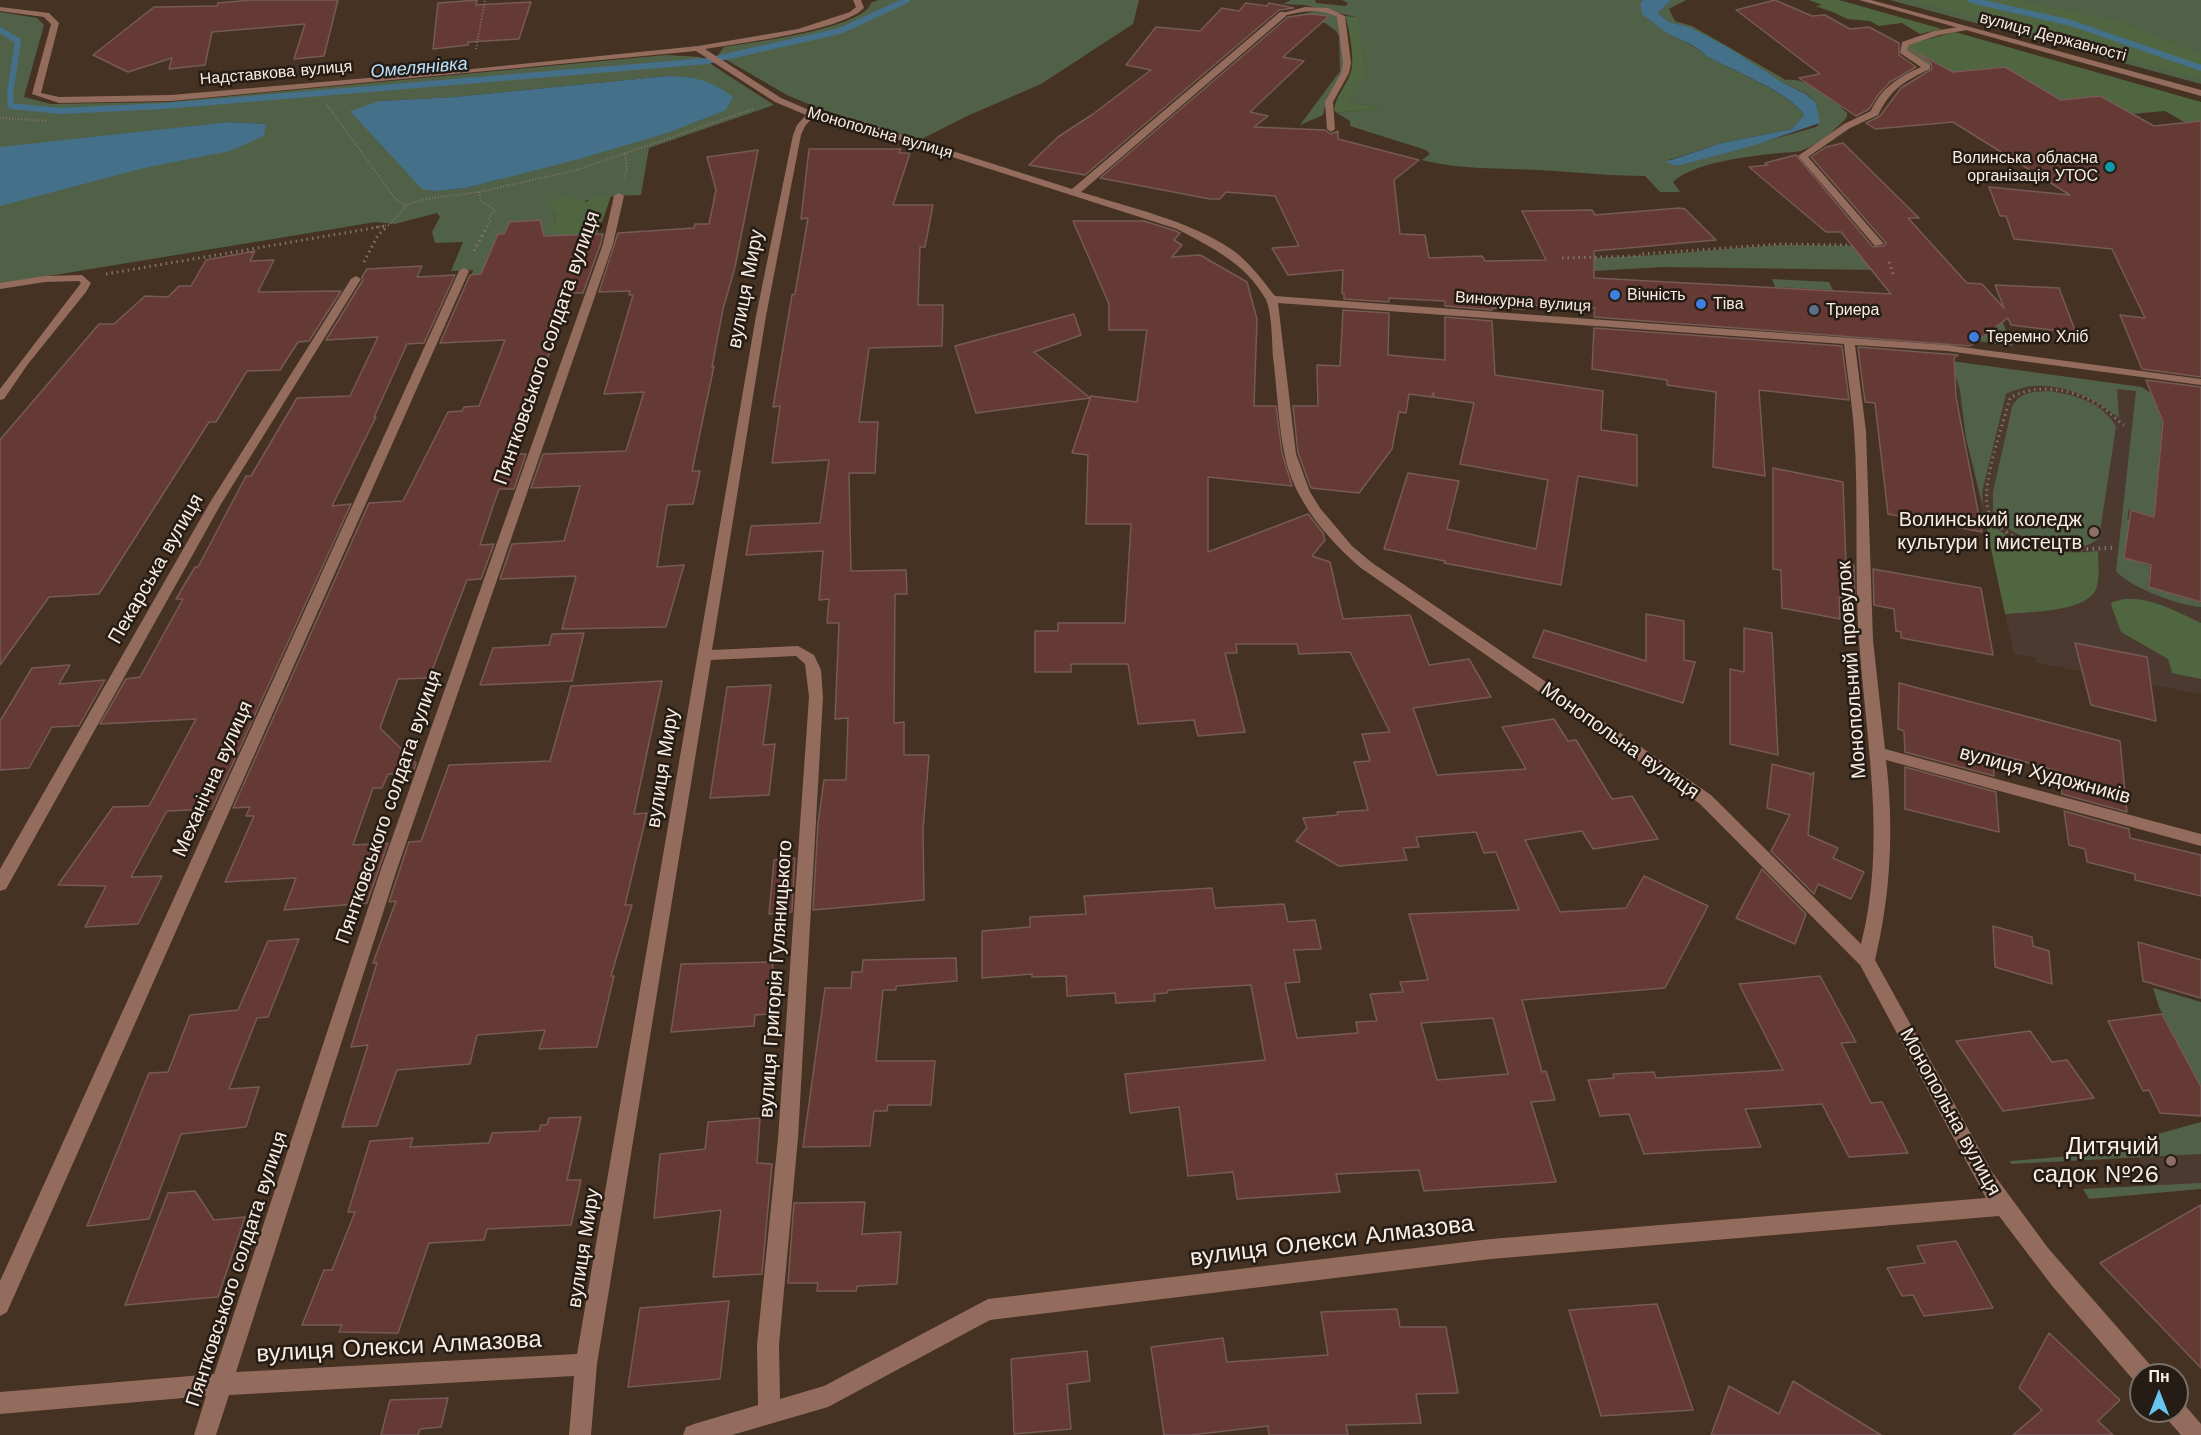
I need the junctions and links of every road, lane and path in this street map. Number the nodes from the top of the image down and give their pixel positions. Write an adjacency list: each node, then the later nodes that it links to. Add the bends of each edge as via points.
1 (484, 0): 7 (path)
2 (1863, 0): 5 (street, вулиця Державності)
3 (859, 4): 6 (street, Надставкова вулиця, via 853,14 799,31)
4 (0, 9): 7 (street, Надставкова вулиця, via 46,15 55,23 36,94 59,100 171,98)
5 (1964, 28): 8 (street, вулиця Державності); 18 (street, via 1905,44 1903,51 1927,68 1898,81 1875,113 1848,124 1803,156)
6 (698, 48): 7 (street, Надставкова вулиця); 9 (street, Монопольна вулиця)
7 (472, 71)
8 (2201, 93)
9 (778, 100): 11 (street, Монопольна вулиця); 13 (path, via 577,170)
10 (325, 102): 16 (path, via 397,201)
11 (811, 114): 14 (street, Монопольна вулиця, via 871,128); 33 (street, вулиця Миру, via 801,125 792,155)
12 (1331, 129): 14 (street, via 1329,102 1347,63 1341,16 1318,9 1292,10)
13 (479, 192): 16 (path, via 437,196); 22 (path, via 481,201 495,210)
14 (1074, 193): 27 (street, Монопольна вулиця, via 1194,233 1228,251)
15 (619, 196): 42 (street, Пянтковського солдата вулиця, via 608,244 388,872)
16 (407, 205): 17 (path)
17 (389, 225): 23 (path); 25 (path, via 378,235)
18 (1879, 244)
19 (1856, 245): 20 (path, via 1780,244 1620,258)
20 (1562, 258)
21 (1891, 265): 24 (path)
22 (464, 271): 39 (street, Механічна вулиця)
23 (82, 278): 26 (street); 30 (street, via 86,283 81,292)
24 (1894, 278)
25 (356, 279): 36 (street, Пекарська вулиця, via 215,504)
26 (0, 286)
27 (1272, 299): 28 (street, Винокурна вулиця); 37 (street, Монопольна вулиця, via 1290,454 1304,492 1347,549 1705,799)
28 (1849, 340): 29 (street, Винокурна вулиця, via 1979,351); 34 (street, Монопольний провулок, via 1860,431 1866,640)
29 (2201, 382)
30 (0, 397)
31 (2124, 425): 32 (path, via 2102,407 2074,394 2042,389 2016,393 2010,398 1987,500 1991,518 2023,540 2075,551)
32 (2113, 548)
33 (704, 655): 41 (street, вулиця Миру); 44 (street, вулиця Григорія Гуляницького, via 785,649 807,654 812,660 816,697 788,1138 768,1345)
34 (1877, 752): 35 (street, вулиця Художників); 37 (street, Монопольний провулок, via 1883,840 1875,924)
35 (2201, 840)
36 (0, 884)
37 (1866, 960): 38 (street, Монопольна вулиця)
38 (2003, 1206): 40 (street, Монопольна вулиця, via 2055,1274); 44 (street, вулиця Олекси Алмазова, via 1491,1249 988,1310 828,1396)
39 (0, 1305)
40 (2133, 1363)
41 (586, 1364): 42 (street, вулиця Олекси Алмазова); 47 (street, вулиця Миру)
42 (223, 1384): 43 (street, вулиця Олекси Алмазова); 46 (street, Пянтковського солдата вулиця)
43 (0, 1403)
44 (770, 1413): 48 (street, вулиця Олекси Алмазова)
45 (2186, 1423): 49 (street)
46 (206, 1435)
47 (580, 1435)
48 (694, 1435)
49 (2196, 1435)

